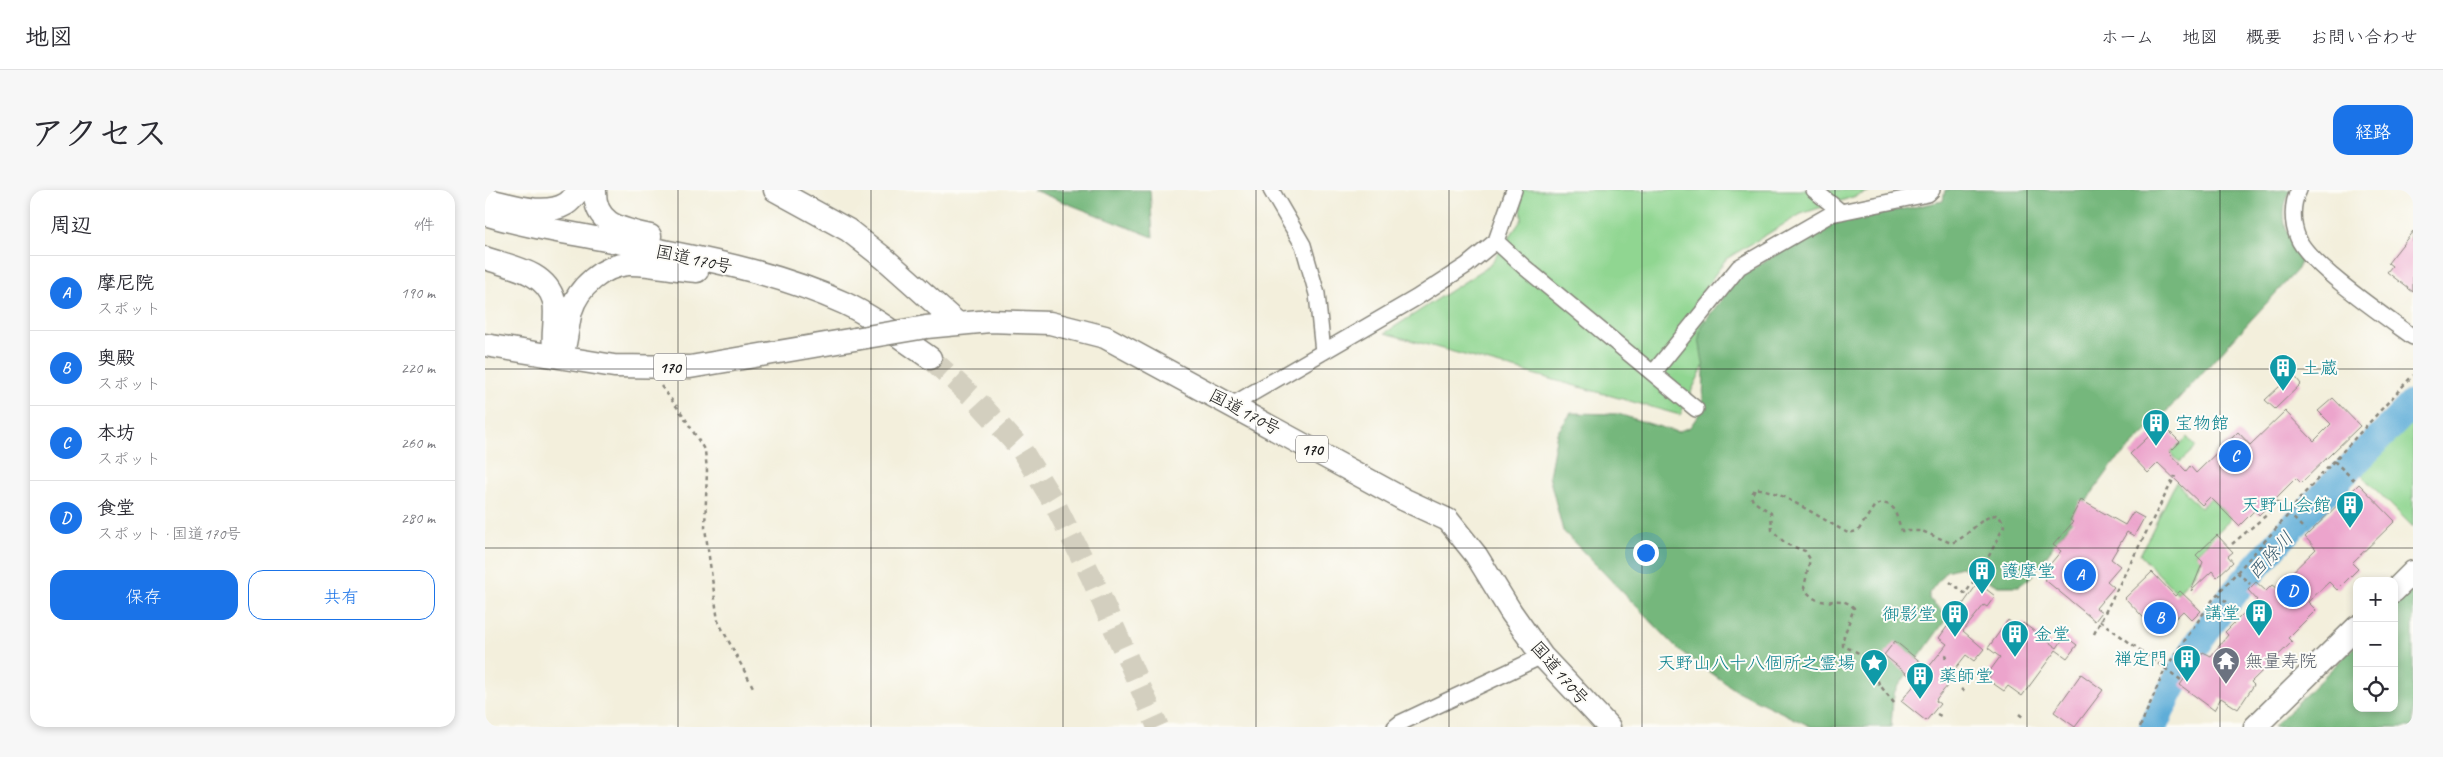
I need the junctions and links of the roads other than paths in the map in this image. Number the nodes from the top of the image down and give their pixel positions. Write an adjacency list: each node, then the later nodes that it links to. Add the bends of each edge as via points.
1 (579, 190): 10 (highway, via 568,204 554,209)
2 (595, 190): 15 (highway, via 599,214 609,223 688,245)
3 (775, 190): 17 (highway, via 848,230)
4 (800, 190): 17 (highway, via 855,221 938,288 949,300)
5 (1271, 190): 20 (street, via 1303,245 1317,294)
6 (1514, 190): 13 (street)
7 (1814, 190): 11 (street)
8 (1932, 190): 11 (street, via 1928,194)
9 (2299, 190): 18 (street, via 2293,214 2298,239 2316,263)
10 (485, 199)
11 (1841, 212): 23 (street, via 1800,230 1739,267)
12 (485, 214): 15 (highway, 国道170号)
13 (1496, 241): 20 (street, via 1467,265); 23 (street)
14 (485, 258): 21 (highway, via 531,274 541,280 549,291 554,302)
15 (719, 263): 16 (highway, 国道170号)
16 (761, 273): 21 (highway, via 628,264 614,267 579,293 571,310 564,348); 22 (highway, 国道170号, via 844,303 874,318)
17 (957, 324): 21 (highway, 国道170号 / 170, bridge, via 690,367 614,366); 24 (highway, 国道170号 / 170, via 990,321 1050,323 1105,337)
18 (2413, 337)
19 (485, 345): 21 (highway, 国道170号 / 170)
20 (1323, 352): 24 (street)
21 (555, 356)
22 (930, 358)
23 (1654, 372): 25 (street)
24 (1232, 405): 29 (highway, 国道170号 / 170, via 1447,520 1476,555)
25 (1696, 409)
26 (2413, 572): 27 (highway)
27 (2398, 587)
28 (2353, 631): 32 (highway)
29 (1542, 656): 30 (street); 31 (highway, 国道170号 / 170)
30 (1395, 727)
31 (1609, 727)
32 (2255, 727)

